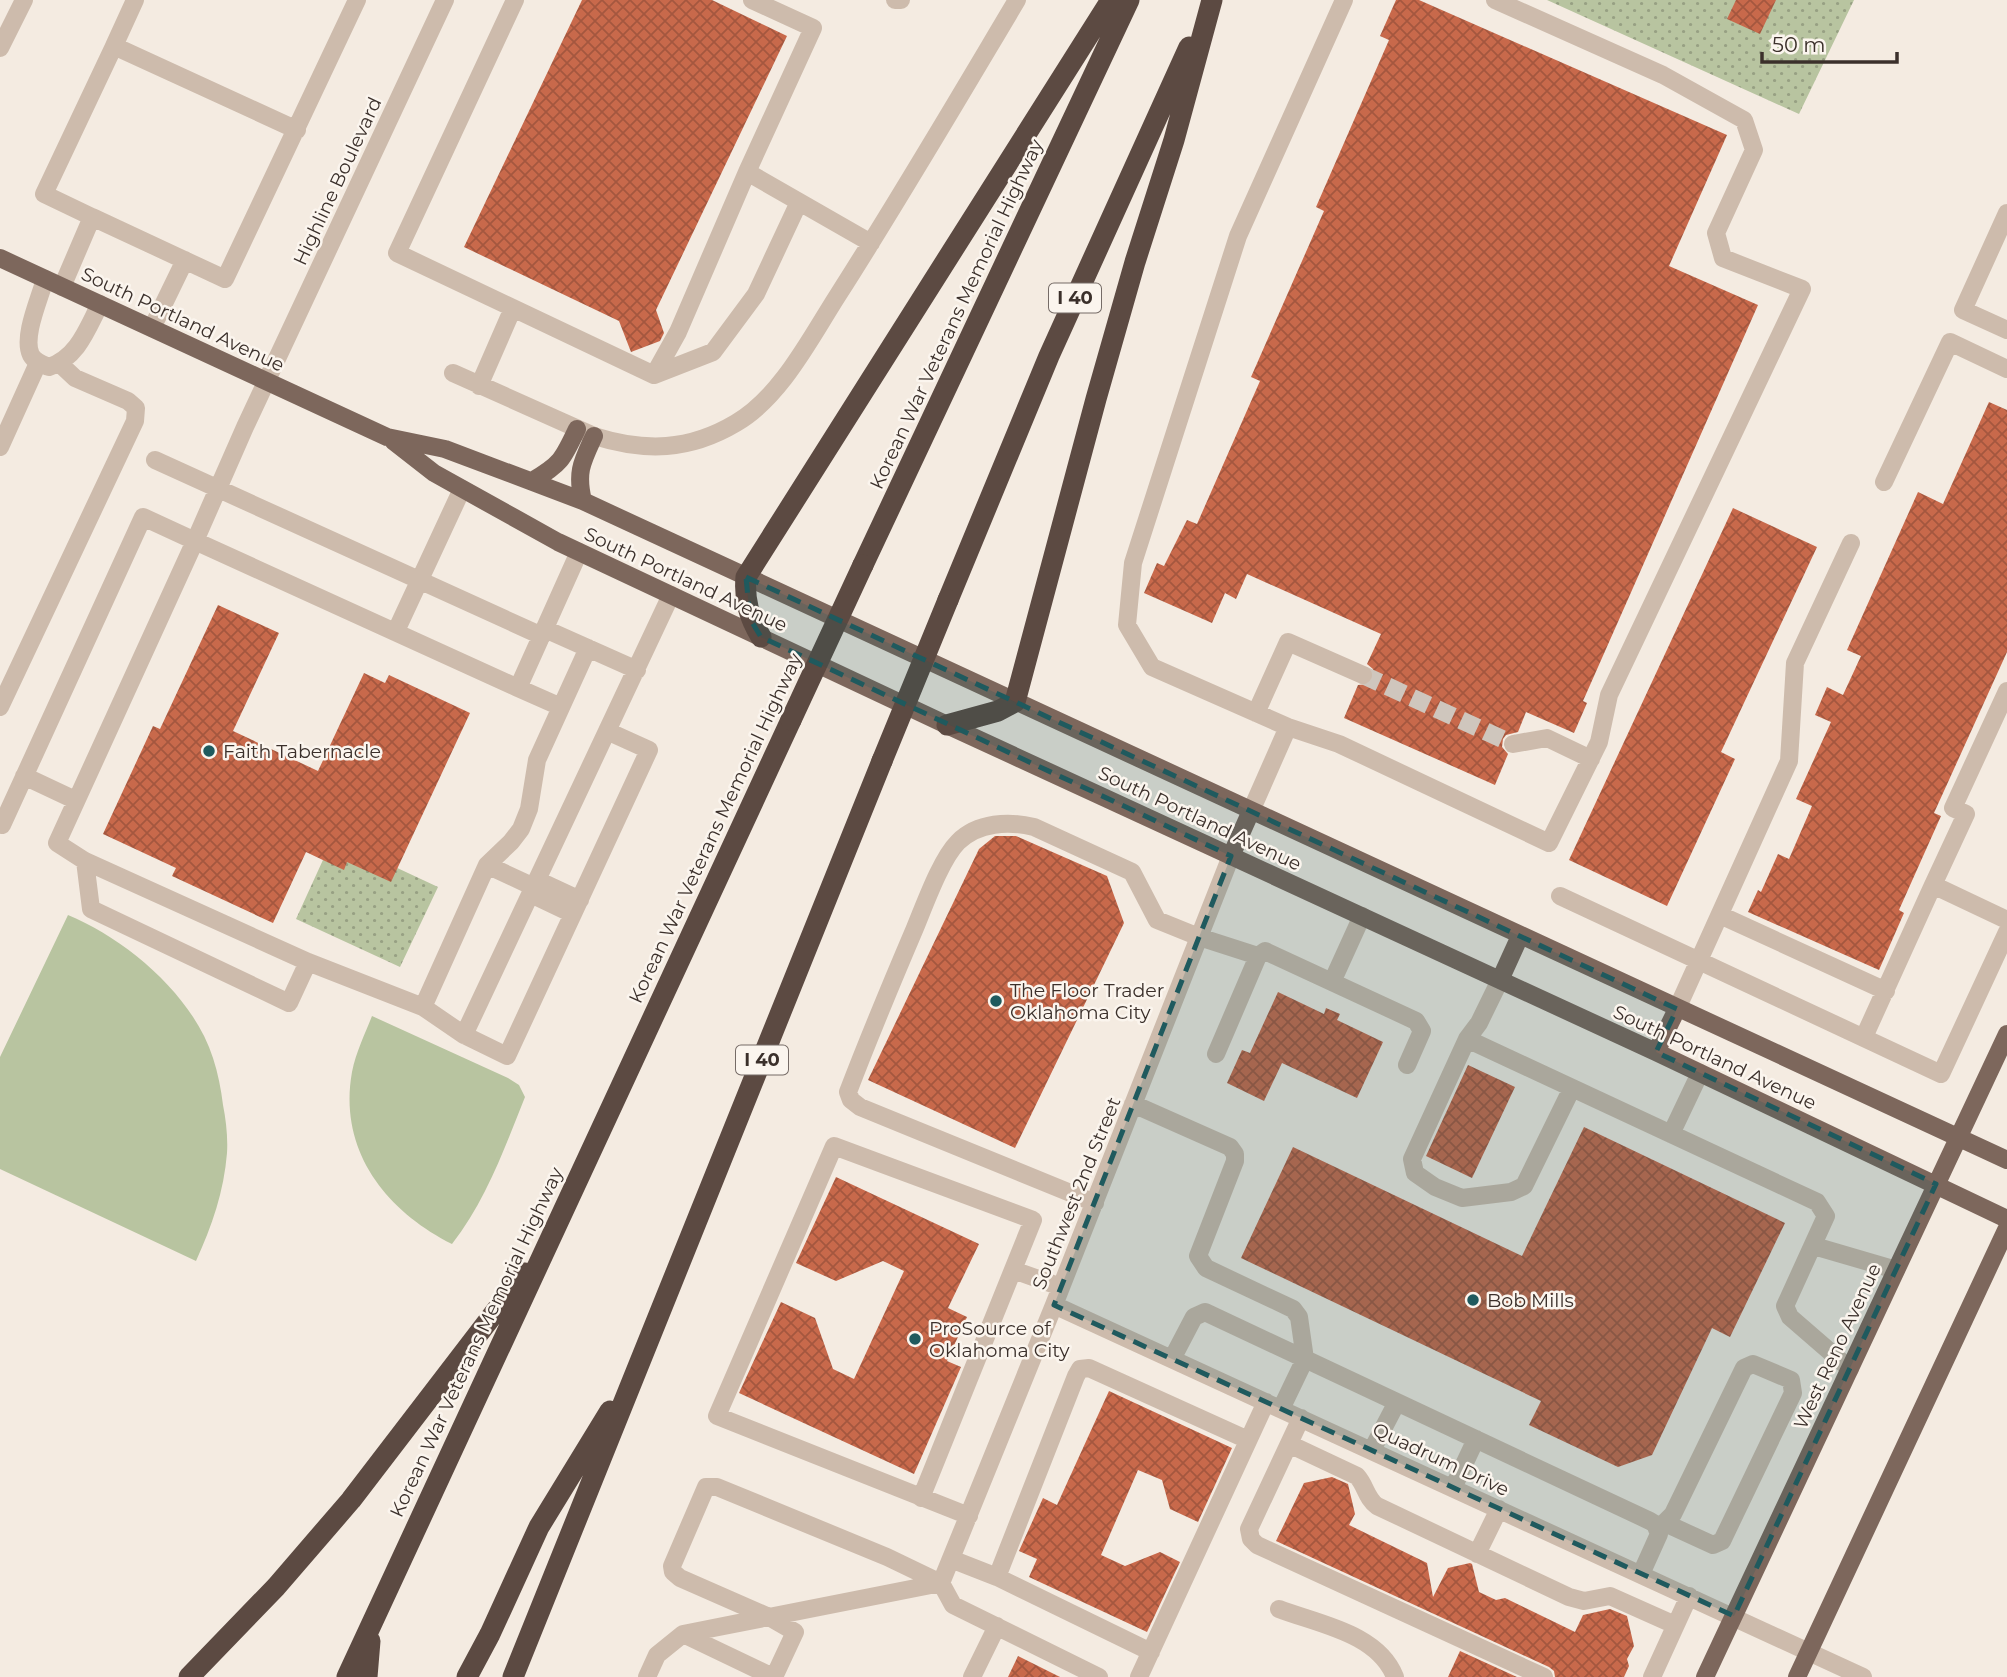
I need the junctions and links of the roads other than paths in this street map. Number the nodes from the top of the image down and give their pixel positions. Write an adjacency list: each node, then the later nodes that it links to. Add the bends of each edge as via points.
1 (24, 0): 16 (street)
2 (135, 0): 15 (street)
3 (357, 0): 17 (street)
4 (445, 0): 36 (street, Highline Boulevard)
5 (515, 0): 28 (street, via 397,253)
6 (752, 0): 18 (street, via 813,28)
7 (895, 0): 8 (street)
8 (901, 0)
9 (1017, 0): 22 (street)
10 (1111, 0): 51 (highway)
11 (1129, 0): 114 (highway, Korean War Veterans Memorial Highway, bridge)
12 (1211, 0): 62 (highway); 119 (highway, I 40, bridge, via 1049,356)
13 (1344, 0): 65 (street, via 1238,236 1133,563 1127,625 1152,667)
14 (1495, 0): 70 (street, via 1663,75 1744,120 1754,150 1716,233 1723,258 1802,289 1609,695)
15 (114, 46): 17 (street); 21 (street, via 44,194)
16 (0, 48)
17 (297, 130): 24 (street, via 225,279)
18 (747, 172): 19 (street); 35 (street, via 678,332)
19 (799, 202): 22 (street); 35 (street, via 756,294 713,352)
20 (2007, 213): 30 (street, via 1963,310)
21 (90, 225): 24 (street); 26 (street)
22 (871, 243): 39 (street, via 778,387 738,422 709,436 662,447)
23 (0, 258): 25 (main road, South Portland Avenue)
24 (185, 260): 29 (street)
25 (45, 279): 26 (main road, South Portland Avenue); 31 (street, via 29,332 31,354)
26 (62, 287): 27 (main road, South Portland Avenue)
27 (100, 304): 29 (main road, South Portland Avenue); 32 (street, via 77,349)
28 (513, 308): 35 (street); 37 (street)
29 (152, 328): 36 (main road, South Portland Avenue)
30 (2007, 330)
31 (38, 363): 32 (street, via 49,367); 41 (street)
32 (59, 363): 63 (street, via 75,377 128,401 136,408 135,421)
33 (2007, 369): 44 (street, via 1950,342)
34 (453, 373): 37 (street)
35 (654, 374)
36 (268, 380): 40 (main road, South Portland Avenue); 45 (street, Highline Boulevard)
37 (479, 386): 38 (street)
38 (577, 429): 39 (street); 43 (main road, via 556,467)
39 (594, 436): 47 (main road, via 579,468)
40 (387, 437): 43 (main road, South Portland Avenue, via 445,449); 46 (main road, South Portland Avenue)
41 (0, 447)
42 (155, 460): 45 (street)
43 (532, 481): 47 (main road, South Portland Avenue)
44 (1884, 482)
45 (218, 489): 48 (street, Highline Boulevard); 52 (street)
46 (462, 489): 50 (main road, South Portland Avenue); 52 (street)
47 (583, 501): 51 (main road, South Portland Avenue)
48 (195, 541): 54 (street); 71 (street, via 143,517); 72 (street, Highline Boulevard)
49 (1851, 543): 82 (street, via 1795,663 1789,761)
50 (579, 552): 53 (main road, South Portland Avenue); 55 (street)
51 (746, 577): 56 (highway, via 744,594 750,619); 62 (main road, South Portland Avenue)
52 (419, 580): 54 (street); 55 (street)
53 (671, 595): 56 (main road, South Portland Avenue); 58 (street)
54 (396, 631): 60 (street)
55 (543, 632): 57 (street); 60 (street)
56 (761, 637): 66 (main road, South Portland Avenue)
57 (588, 648): 58 (street); 64 (street)
58 (637, 670): 68 (street)
59 (1363, 675): 65 (street, via 1288,642)
60 (518, 688): 64 (street)
61 (2007, 691): 78 (street, via 1953,808 1966,814)
62 (1015, 702): 66 (highway); 73 (main road, South Portland Avenue)
63 (0, 707)
64 (561, 707): 77 (street, via 537,760 521,829)
65 (1256, 713): 67 (street)
66 (947, 725): 75 (main road, South Portland Avenue)
67 (1289, 727): 70 (street, via 1339,744 1549,843); 73 (street)
68 (607, 731): 79 (street); 81 (street, via 649,750)
69 (1513, 744): 70 (street, via 1546,738)
70 (1591, 759)
71 (24, 776): 72 (street); 74 (street)
72 (75, 800): 76 (street, Highline Boulevard, via 57,843)
73 (1251, 811): 75 (main road); 86 (main road, South Portland Avenue)
74 (2, 825)
75 (1231, 856): 83 (main road, South Portland Avenue); 87 (street, Southwest 2nd Street)
76 (85, 861): 90 (street); 90 (street, via 91,909 289,1003)
77 (487, 865): 79 (street); 94 (street)
78 (1933, 885): 84 (street); 93 (street)
79 (534, 887): 81 (street); 97 (street)
80 (1560, 896): 89 (street)
81 (577, 907): 97 (street, via 507,1056)
82 (1720, 915): 89 (street); 93 (street)
83 (1362, 916): 91 (main road, South Portland Avenue); 92 (street)
84 (2007, 920)
85 (2007, 932): 98 (street, via 1941,1074)
86 (1520, 936): 91 (main road); 95 (main road, South Portland Avenue)
87 (1199, 937): 88 (street); 105 (street, Southwest 2nd Street); 110 (street, via 1157,920 1137,879 1122,866 1019,823 980,829 959,841 950,853 862,1055 848,1092 860,1107)
88 (1258, 956): 92 (street, via 1265,951); 101 (street)
89 (1699, 961): 95 (street); 98 (street)
90 (308, 962): 94 (street)
91 (1500, 980): 99 (street); 100 (main road, South Portland Avenue)
92 (1332, 982): 102 (street, via 1416,1021 1422,1031)
93 (1886, 991): 98 (street)
94 (423, 1007): 97 (street)
95 (1677, 1009): 100 (main road); 107 (main road, South Portland Avenue)
96 (2007, 1034): 107 (main road, West Reno Avenue)
97 (464, 1035)
98 (1864, 1037)
99 (1467, 1039): 104 (street); 104 (street, via 1412,1159 1415,1173 1435,1187 1461,1198 1524,1186)
100 (1656, 1052): 103 (main road, South Portland Avenue)
101 (1216, 1054)
102 (1407, 1065)
103 (1700, 1073): 106 (street); 109 (main road, South Portland Avenue)
104 (1572, 1088): 106 (street)
105 (1133, 1104): 110 (street, Southwest 2nd Street); 121 (street, via 1230,1147 1235,1161 1198,1256 1206,1268 1293,1310 1299,1317)
106 (1671, 1134): 113 (street, via 1817,1202 1826,1216)
107 (1958, 1138): 108 (main road, South Portland Avenue); 109 (main road, West Reno Avenue)
108 (2007, 1160)
109 (1936, 1184): 111 (main road, South Portland Avenue); 116 (main road, West Reno Avenue)
110 (1095, 1203): 117 (street, Southwest 2nd Street)
111 (2007, 1219)
112 (2007, 1228): 149 (main road)
113 (1814, 1246): 116 (street); 122 (street, via 1785,1306 1790,1317)
114 (546, 1247): 144 (highway, Korean War Veterans Memorial Highway); 150 (highway, via 351,1500)
115 (1013, 1270): 117 (street); 131 (street); 131 (street, via 1033,1220 834,1146 717,1416)
116 (1896, 1270): 122 (main road, West Reno Avenue)
117 (1061, 1287): 118 (street, Southwest 2nd Street)
118 (1054, 1306): 120 (street, Quadrum Drive); 133 (street, Southwest 2nd Street)
119 (642, 1358): 153 (highway, via 539,1527); 154 (highway, I 40)
120 (1172, 1359): 121 (street, via 1194,1317 1205,1312); 124 (street, Quadrum Drive)
121 (1305, 1359): 123 (street); 124 (street)
122 (1850, 1369): 142 (main road, West Reno Avenue)
123 (1397, 1402): 126 (street); 129 (street)
124 (1273, 1406): 125 (street, Quadrum Drive); 127 (street)
125 (1301, 1419): 128 (street); 129 (street, Quadrum Drive)
126 (1476, 1439): 130 (street); 134 (street)
127 (1248, 1440): 138 (street, via 1080,1368); 148 (street)
128 (1289, 1444): 135 (street, via 1357,1476 1377,1506); 161 (street, via 1250,1529 1251,1539)
129 (1372, 1451): 130 (street, Quadrum Drive)
130 (1453, 1488): 132 (street, Quadrum Drive)
131 (921, 1498): 133 (street)
132 (1499, 1509): 135 (street); 137 (street, Quadrum Drive)
133 (969, 1516): 136 (street, Southwest 2nd Street)
134 (1662, 1526): 134 (street, via 1673,1514 1744,1368 1753,1364 1791,1380 1793,1393 1723,1541 1713,1545); 137 (street)
135 (1477, 1554): 145 (street, via 1577,1600 1610,1596)
136 (951, 1559): 138 (street); 139 (street, Southwest 2nd Street)
137 (1641, 1574): 140 (street, Quadrum Drive)
138 (997, 1577): 148 (street)
139 (941, 1583): 143 (street); 143 (street, via 717,1487 706,1488 673,1572); 146 (street, via 953,1605)
140 (1689, 1595): 142 (street, Quadrum Drive); 145 (street)
141 (1279, 1609): 160 (street, via 1350,1634 1377,1653)
142 (1734, 1616): 149 (street, Quadrum Drive); 163 (main road, West Reno Avenue)
143 (769, 1617): 147 (street); 156 (street, via 795,1632)
144 (372, 1621): 151 (highway, Korean War Veterans Memorial Highway); 152 (highway)
145 (1675, 1625): 162 (street)
146 (997, 1626): 157 (street); 158 (street)
147 (683, 1634): 155 (street, via 657,1655); 156 (street)
148 (1151, 1652): 159 (street)
149 (1809, 1652): 164 (main road); 165 (street, Quadrum Drive)
150 (189, 1677)
151 (347, 1677)
152 (367, 1677)
153 (467, 1677)
154 (513, 1677)
155 (647, 1677)
156 (774, 1677)
157 (972, 1677)
158 (1099, 1677)
159 (1139, 1677)
160 (1395, 1677)
161 (1544, 1677)
162 (1652, 1677)
163 (1705, 1677)
164 (1797, 1677)
165 (1863, 1677)

